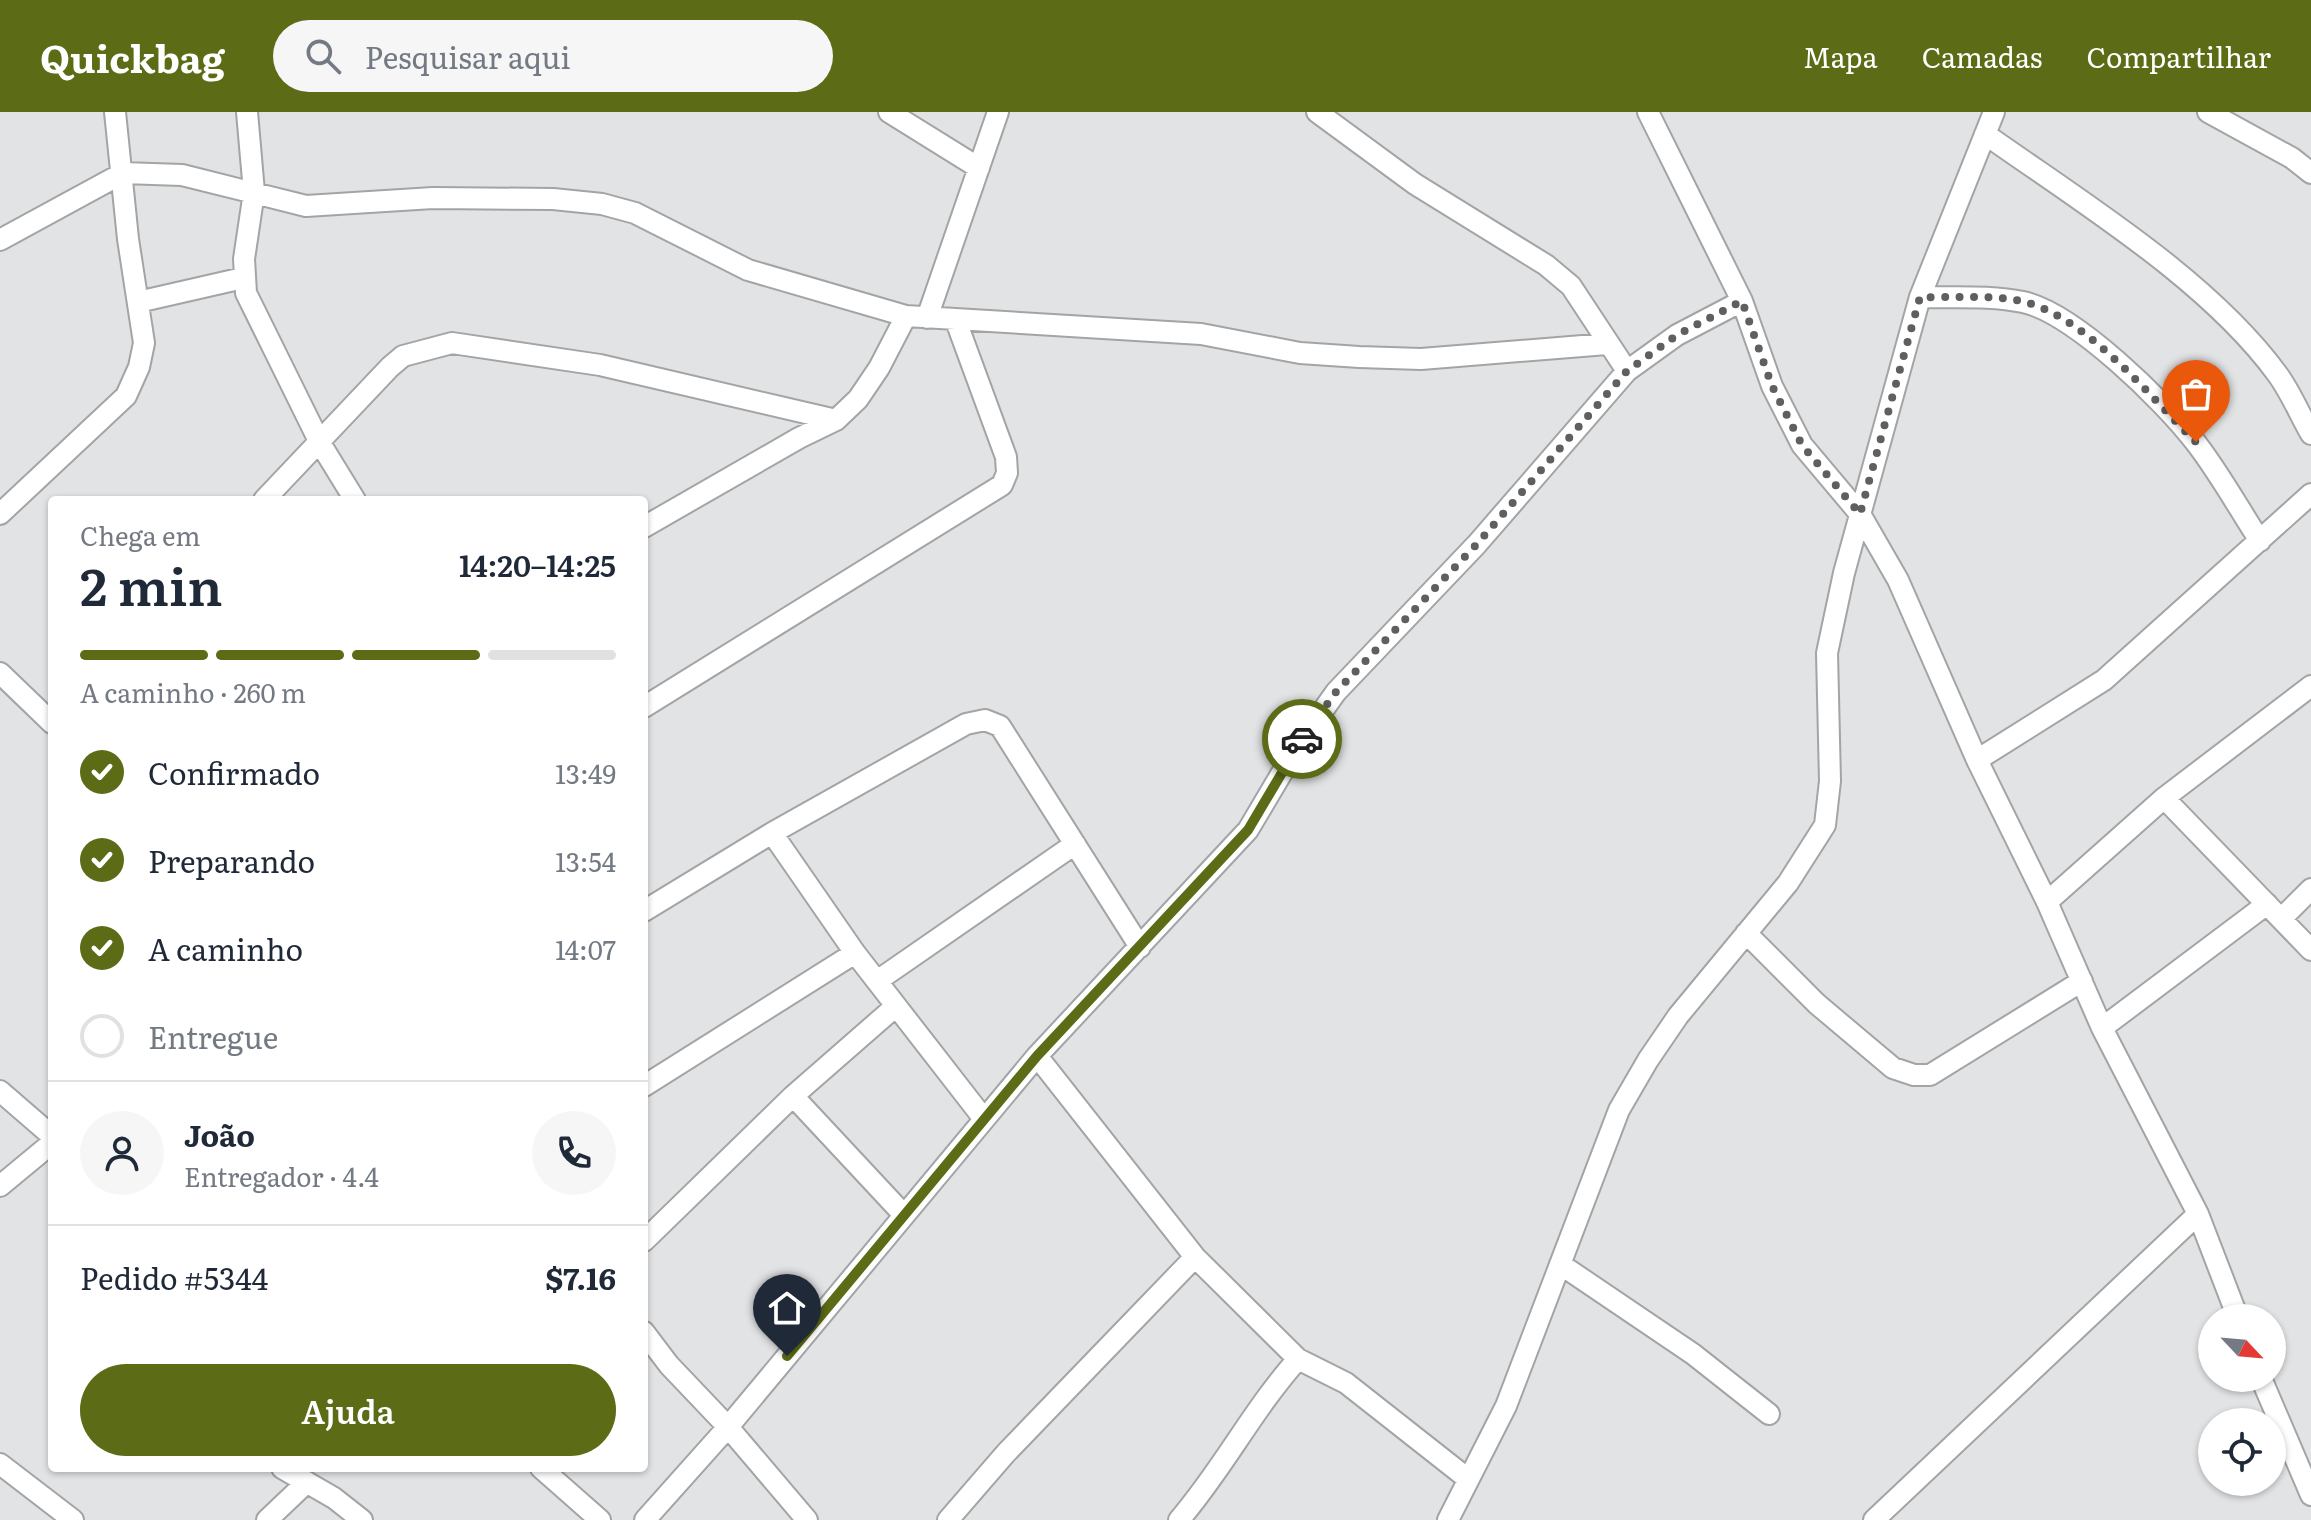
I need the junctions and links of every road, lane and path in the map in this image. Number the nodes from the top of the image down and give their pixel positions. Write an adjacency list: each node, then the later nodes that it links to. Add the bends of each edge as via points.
1 (115, 112): 11 (street)
2 (247, 112): 13 (street)
3 (889, 112): 10 (street)
4 (998, 112): 10 (street)
5 (1317, 112): 21 (street, via 1415,184 1546,265 1571,286)
6 (1648, 112): 17 (street)
7 (1994, 112): 9 (street)
8 (2208, 112): 12 (street)
9 (1985, 134): 16 (street); 24 (street, via 2181,277 2278,376)
10 (979, 168): 19 (street)
11 (123, 173): 13 (street, via 182,175); 14 (street); 18 (street)
12 (2311, 173)
13 (254, 192): 15 (street); 19 (street, via 306,206 433,198 602,204 635,213 748,270)
14 (0, 240)
15 (243, 278): 18 (street); 25 (street)
16 (1920, 297): 30 (street); 32 (street, via 1998,298 2026,302 2058,316 2101,348 2196,442)
17 (1742, 301): 22 (street, via 1677,335); 30 (street, via 1772,386 1802,445)
18 (138, 302): 29 (street, via 144,343 126,396)
19 (916, 317): 20 (street); 23 (street, via 858,399)
20 (956, 321): 21 (street, via 1201,334 1300,353 1421,359); 35 (street, via 1006,457 1002,485)
21 (1607, 344): 22 (street)
22 (1627, 371): 46 (street, via 1477,544 1336,692 1248,830)
23 (836, 420): 25 (street, via 600,365 452,343 403,356); 31 (street)
24 (2311, 434)
25 (320, 443): 27 (street); 28 (street)
26 (2311, 494): 32 (street)
27 (268, 496)
28 (353, 496)
29 (0, 514)
30 (1860, 514): 37 (street, via 1898,580); 45 (street, via 1827,653 1830,781 1825,825 1788,883)
31 (648, 525)
32 (2260, 541): 37 (street, via 2104,680)
33 (4, 685): 36 (street)
34 (2311, 686): 38 (street)
35 (648, 705)
36 (48, 711)
37 (1977, 760): 42 (street)
38 (2164, 798): 42 (street); 44 (street)
39 (772, 833): 40 (street, via 966,724 985,720 1000,726); 43 (street); 48 (street)
40 (1075, 844): 46 (street); 49 (street)
41 (2311, 889): 44 (street)
42 (2047, 902): 50 (street)
43 (648, 909)
44 (2274, 911): 47 (street); 52 (street)
45 (1746, 933): 50 (street, via 1817,1004 1893,1068 1914,1075 1930,1075); 65 (street, via 1678,1016 1626,1097)
46 (1140, 947): 53 (street)
47 (2311, 950)
48 (855, 953): 49 (street); 54 (street)
49 (877, 981): 51 (street)
50 (2082, 981): 52 (street)
51 (896, 1006): 56 (street); 57 (street)
52 (2102, 1028): 61 (street)
53 (1037, 1056): 57 (street); 64 (street)
54 (648, 1083)
55 (0, 1091): 58 (street)
56 (793, 1096): 62 (street); 63 (street)
57 (984, 1119): 62 (street)
58 (48, 1133)
59 (48, 1146): 60 (street)
60 (0, 1186)
61 (2198, 1214): 66 (street); 87 (street)
62 (904, 1215): 71 (street)
63 (648, 1237)
64 (1195, 1257): 68 (street); 84 (street)
65 (1560, 1264): 70 (street, via 1693,1354); 75 (street, via 1506,1406)
66 (2233, 1304)
67 (648, 1337): 71 (street)
68 (1298, 1359): 75 (street, via 1346,1383); 85 (street, via 1272,1387 1239,1443)
69 (2267, 1392): 77 (street)
70 (1769, 1414)
71 (728, 1427): 82 (street); 83 (street)
72 (0, 1464): 78 (street)
73 (289, 1472): 76 (street)
74 (546, 1472): 81 (street)
75 (1468, 1479): 86 (street)
76 (307, 1482): 79 (street); 80 (street)
77 (2311, 1495)
78 (73, 1520)
79 (267, 1520)
80 (362, 1520)
81 (600, 1520)
82 (645, 1520)
83 (807, 1520)
84 (948, 1520)
85 (1179, 1520)
86 (1448, 1520)
87 (1874, 1520)

